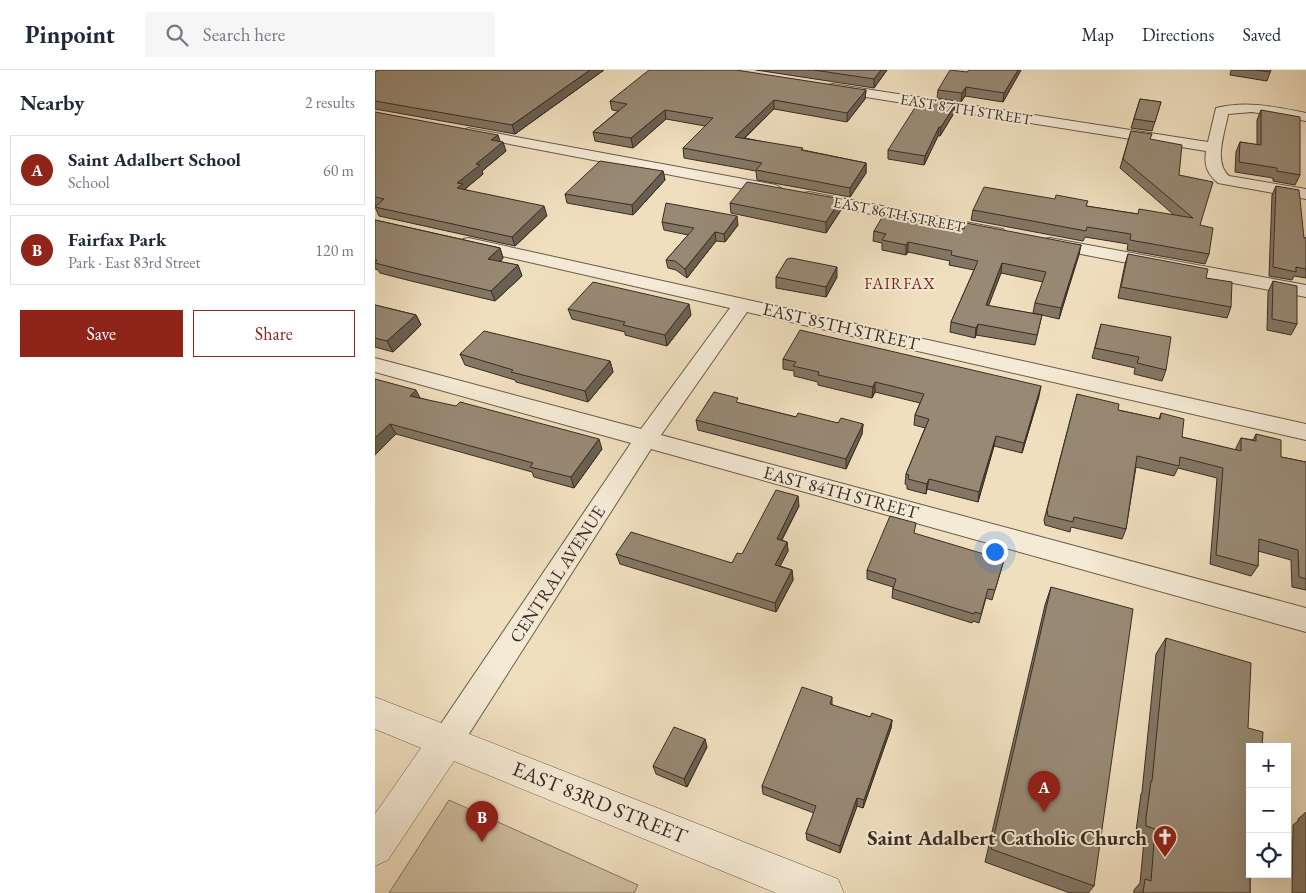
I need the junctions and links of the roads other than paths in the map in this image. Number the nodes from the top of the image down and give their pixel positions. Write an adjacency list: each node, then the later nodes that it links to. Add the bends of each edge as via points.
1 (817, 86): 4 (street, EAST 87TH STREET)
2 (1306, 117): 4 (street, via 1249,108 1221,110)
3 (453, 129): 6 (street, EAST 86TH STREET)
4 (1215, 148): 5 (street, via 1212,163 1215,173 1224,180)
5 (1306, 194)
6 (1012, 235)
7 (451, 239): 10 (street, EAST 85TH STREET)
8 (1032, 239): 9 (street)
9 (1306, 292)
10 (743, 304): 12 (street, EAST 85TH STREET); 13 (street, CENTRAL AVENUE)
11 (375, 365): 13 (street, EAST 84TH STREET)
12 (1306, 432)
13 (646, 439): 14 (street, EAST 84TH STREET); 16 (street, CENTRAL AVENUE)
14 (1306, 620)
15 (375, 714): 16 (street, EAST 83RD STREET)
16 (447, 741): 17 (street, CENTRAL AVENUE); 18 (street, EAST 83RD STREET)
17 (375, 847)
18 (824, 893)

